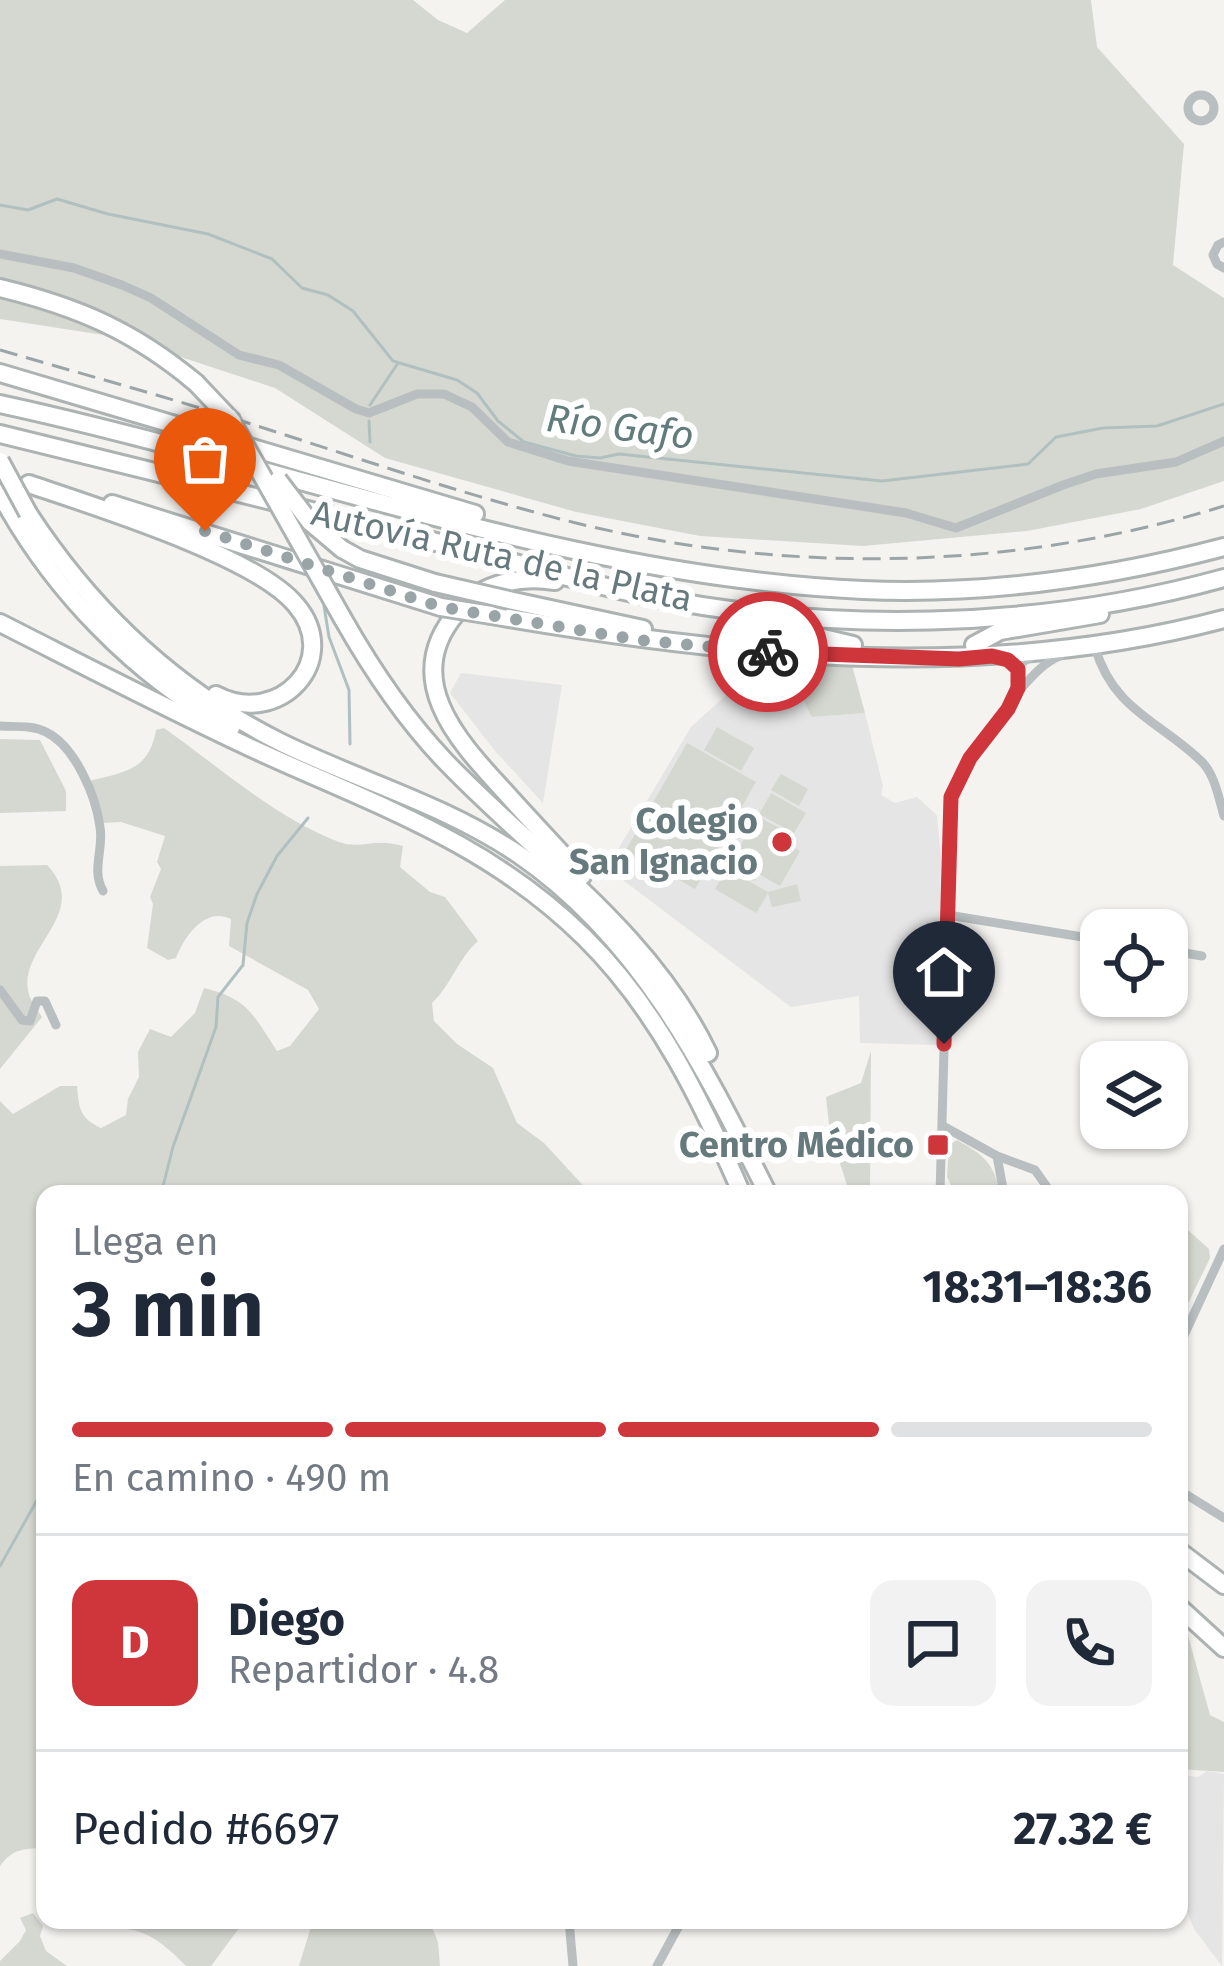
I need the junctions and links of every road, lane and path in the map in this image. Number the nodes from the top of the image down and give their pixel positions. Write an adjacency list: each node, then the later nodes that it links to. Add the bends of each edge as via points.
1 (1224, 242): 3 (street, via 1213,255)
2 (0, 254): 9 (street, via 137,291 239,356 279,365 369,413 417,394 444,394 472,407 508,442 568,461 906,513 956,528 1096,475 1177,462)
3 (1224, 268)
4 (0, 288): 7 (highway, bridge, via 141,340)
5 (0, 373): 15 (highway)
6 (0, 404): 15 (highway, Autovía Ruta de la Plata)
7 (229, 417): 25 (highway, bridge, via 310,522 360,559 435,584); 38 (highway, bridge, via 365,657 416,729 581,888)
8 (0, 434): 17 (highway, Autovía Ruta de la Plata)
9 (1224, 441)
10 (0, 461): 21 (highway, bridge, via 56,554)
11 (0, 476): 12 (highway)
12 (29, 484): 21 (highway, via 264,579 301,610 310,653 289,693 241,704 199,686); 25 (highway, bridge, via 139,510 441,607)
13 (4, 501): 30 (highway, via 65,590 151,674 219,722)
14 (1224, 548): 15 (highway, Autovía Ruta de la Plata, via 1094,575 933,591 781,583)
15 (631, 560)
16 (1221, 579): 18 (highway, Autovía Ruta de la Plata, via 1091,605 945,619 803,616); 23 (highway, via 1106,613 1000,631)
17 (638, 594): 18 (highway, Autovía Ruta de la Plata); 38 (highway, via 546,580 497,585 452,620 435,685 461,744 632,932)
18 (694, 603): 22 (highway)
19 (1224, 619): 24 (highway)
20 (0, 622): 30 (highway)
21 (118, 626): 43 (highway, via 235,717 438,809 558,885 666,1004)
22 (854, 645)
23 (974, 645)
24 (1092, 647): 26 (highway); 27 (street, via 1052,658); 31 (street, via 1132,709 1205,765)
25 (756, 651): 26 (highway)
26 (1030, 656): 27 (street); 28 (street)
27 (1030, 679): 28 (street)
28 (1008, 709): 33 (street, via 951,797)
29 (0, 726): 32 (street, via 51,734 75,762 100,826 95,868)
30 (332, 781): 42 (highway, via 470,848 586,939 669,1045)
31 (1224, 816)
32 (103, 891)
33 (948, 915): 34 (street); 40 (street)
34 (1080, 937)
35 (1188, 954): 36 (street)
36 (1202, 956)
37 (0, 990): 39 (street, via 22,1020 45,1001)
38 (686, 1009): 44 (highway)
39 (56, 1025)
40 (943, 1126): 41 (street); 45 (street)
41 (997, 1156): 46 (street); 47 (street, via 1035,1170)
42 (738, 1185)
43 (767, 1185)
44 (768, 1185)
45 (944, 1185)
46 (1002, 1185)
47 (1046, 1185)
48 (1224, 1249): 49 (street)
49 (1188, 1327)
50 (1188, 1496): 51 (street)
51 (1224, 1518)
52 (1188, 1558): 53 (highway)
53 (1224, 1585)
54 (1188, 1615): 55 (highway)
55 (1224, 1648)
56 (570, 1929): 58 (street)
57 (677, 1929): 59 (street)
58 (573, 1966)
59 (657, 1966)

